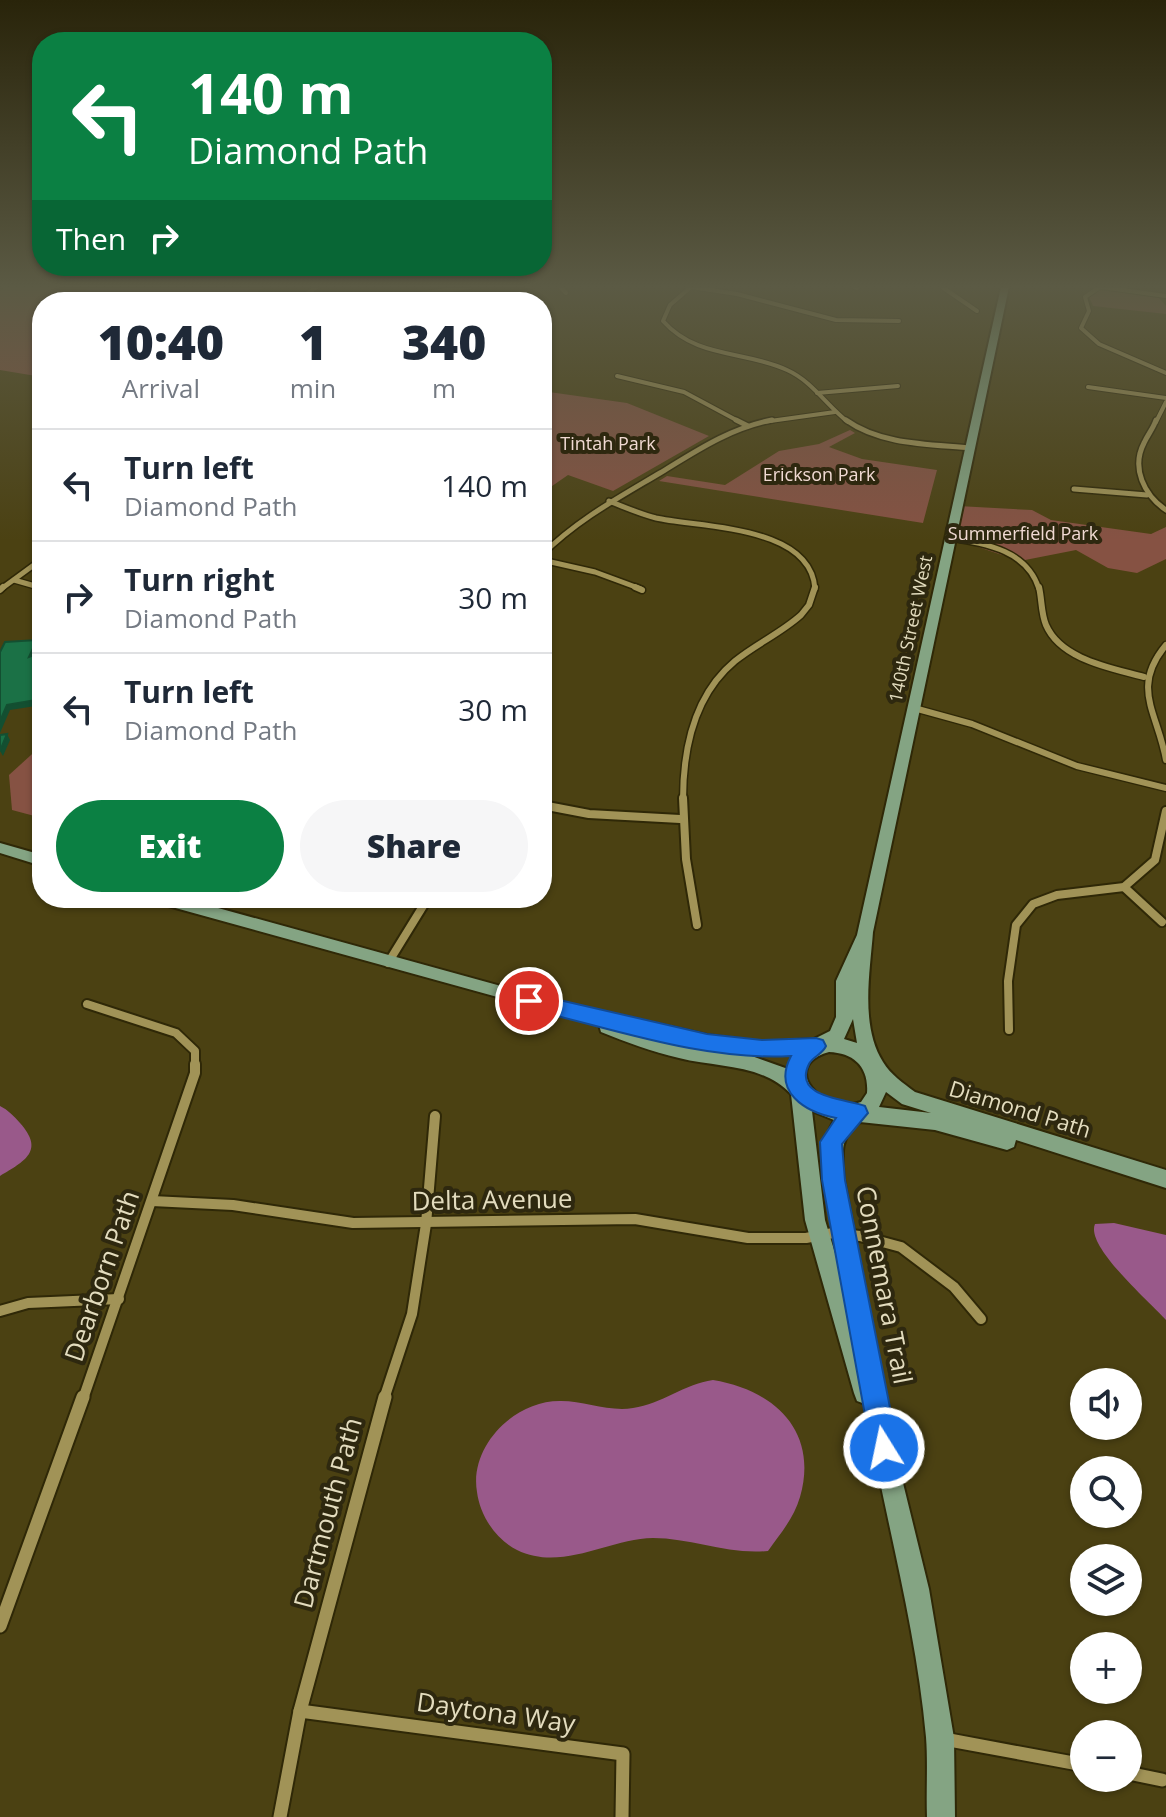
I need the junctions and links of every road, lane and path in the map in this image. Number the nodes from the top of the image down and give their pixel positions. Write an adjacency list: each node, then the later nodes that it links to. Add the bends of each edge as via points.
1 (791, 372): 6 (street)
2 (987, 372): 10 (street, 140th Street West)
3 (617, 376): 9 (street, via 684,392)
4 (898, 386): 6 (street)
5 (1088, 387): 7 (street)
6 (817, 393): 8 (street)
7 (1166, 400): 12 (street, via 1141,450 1141,485)
8 (835, 412): 9 (street); 10 (street, via 871,433)
9 (748, 426): 13 (street)
10 (971, 448): 15 (street, 140th Street West)
11 (1074, 489): 12 (street)
12 (1147, 495): 14 (street)
13 (609, 501): 16 (street, via 573,525); 30 (street, via 658,519 777,542 805,564 816,587 801,615 731,664 706,691 691,724)
14 (1166, 510)
15 (950, 538): 24 (street, via 1015,557 1034,575 1045,623 1063,645 1097,664); 25 (street, 140th Street West)
16 (552, 547)
17 (552, 561): 22 (street)
18 (32, 566): 19 (street)
19 (14, 580): 20 (street); 21 (street)
20 (32, 585)
21 (0, 590)
22 (642, 590)
23 (1166, 645): 24 (street)
24 (1144, 677): 26 (street)
25 (914, 708): 27 (street, via 965,720 1102,774); 38 (street, 140th Street West)
26 (1166, 760)
27 (1166, 788)
28 (552, 807): 30 (street)
29 (1166, 811): 33 (street, via 1155,860)
30 (680, 819): 37 (street)
31 (0, 848): 32 (street)
32 (32, 858)
33 (1124, 887): 36 (street); 42 (street, via 1057,895 1033,904 1016,925 1008,981)
34 (212, 908): 39 (street, Diamond Path)
35 (422, 908): 39 (street)
36 (1162, 922)
37 (697, 925)
38 (865, 932): 43 (street, 140th Street West, via 845,981 842,1025 836,1036); 44 (street, 140th Street West, via 862,1020)
39 (388, 963): 41 (street, Diamond Path)
40 (87, 1004): 49 (street, Dearborn Path, via 176,1033 195,1051 195,1073)
41 (559, 1009): 43 (street, Diamond Path, via 707,1042 762,1049); 45 (street, Diamond Path, via 678,1051 760,1064 790,1079)
42 (1009, 1030)
43 (816, 1046): 44 (street, Diamond Path, via 848,1047); 45 (street, via 797,1064)
44 (871, 1064): 46 (street, via 876,1091); 48 (street, Diamond Path, via 895,1091 928,1106)
45 (800, 1091): 46 (street, Diamond Path, via 818,1105); 51 (street, Connemara Trail)
46 (858, 1113): 48 (street, Diamond Path, via 935,1122); 51 (street, Connemara Trail, via 831,1142)
47 (435, 1116): 50 (street, Dartmouth Path)
48 (1166, 1180)
49 (152, 1201): 50 (street, Delta Avenue, via 233,1205 353,1223); 52 (street, Dearborn Path)
50 (426, 1224): 51 (street, Delta Avenue, via 635,1219 748,1238); 56 (street, Dartmouth Path, via 412,1314 373,1434)
51 (833, 1235): 54 (street, Delta Avenue, via 901,1247 954,1287); 57 (street, Connemara Trail, via 916,1589)
52 (119, 1299): 53 (street, via 28,1303); 55 (street, Dearborn Path)
53 (0, 1311)
54 (981, 1319)
55 (0, 1626)
56 (300, 1711): 61 (street, Dartmouth Path); 62 (street, Daytona Way, via 623,1754)
57 (940, 1738): 58 (street); 63 (street, Connemara Trail)
58 (1070, 1762)
59 (1142, 1776): 60 (street)
60 (1162, 1780)
61 (280, 1817)
62 (622, 1817)
63 (941, 1817)

